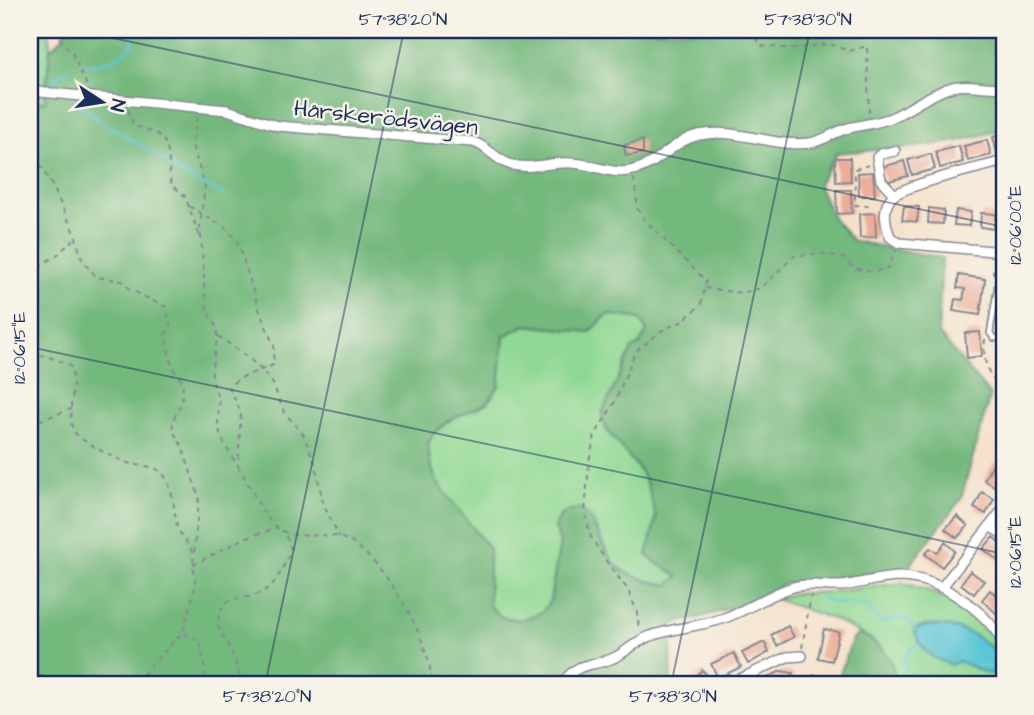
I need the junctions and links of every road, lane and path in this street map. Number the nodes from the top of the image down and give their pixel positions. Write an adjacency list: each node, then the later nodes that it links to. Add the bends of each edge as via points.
1 (53, 30): 5 (path, via 74,55)
2 (749, 30): 8 (path, via 762,47 830,44 849,51 867,46)
3 (1004, 88): 8 (street, via 954,86 887,120)
4 (30, 90): 5 (street, Hårskerödsvägen)
5 (90, 97): 6 (street, Hårskerödsvägen)
6 (131, 101): 7 (street, Hårskerödsvägen); 15 (path, via 130,119 162,138 172,186)
7 (199, 109): 13 (street, Hårskerödsvägen, via 227,110 278,126 473,142 518,166 572,163 616,173); 17 (path, via 192,145 205,186)
8 (869, 122): 13 (street, via 812,143 733,133 700,135)
9 (30, 147): 18 (path)
10 (895, 151): 12 (street, via 878,155)
11 (1004, 161): 14 (street)
12 (878, 164): 14 (street, via 881,180); 16 (path, via 854,171 855,205)
13 (633, 170): 26 (path, via 638,210 706,281)
14 (894, 194): 20 (street, via 886,216 890,237)
15 (189, 206): 17 (path); 19 (path)
16 (869, 206)
17 (201, 213): 19 (path); 30 (path, via 237,240 274,346 273,365)
18 (76, 237): 24 (path); 40 (path, via 81,257 97,277 122,281 166,307 171,328 165,334 172,367 183,383 172,429 199,497)
19 (201, 241): 27 (path, via 206,303)
20 (899, 243): 21 (street); 26 (path, via 888,268 874,272 854,268 842,257 819,253 794,256 761,288 741,293)
21 (1004, 252)
22 (1004, 261): 23 (path)
23 (995, 263)
24 (30, 272)
25 (1004, 273): 28 (lane, via 999,278 990,333)
26 (705, 288): 44 (path, via 701,305 635,352 615,402 595,435 589,462 584,513 591,537 628,590 637,612)
27 (217, 335): 30 (path); 33 (path, via 212,375 220,407 218,424)
28 (1004, 339)
29 (30, 351): 31 (path, via 70,366 75,385)
30 (262, 370): 33 (path, via 236,379 229,387 241,412); 39 (path, via 284,412 303,434 323,503)
31 (71, 409): 32 (path); 40 (path, via 71,425 82,439 128,463 154,467 163,474)
32 (30, 424)
33 (238, 468): 36 (path)
34 (1004, 508): 35 (street)
35 (991, 527): 38 (street); 42 (street)
36 (276, 528): 37 (path); 40 (path)
37 (285, 531): 39 (path); 51 (path, via 291,549 281,574 261,593 228,601 220,611 217,625)
38 (1004, 535)
39 (340, 537): 52 (path, via 355,545 388,578 410,613 429,655)
40 (193, 565): 43 (path, via 196,584)
41 (811, 585): 42 (street, via 841,586 899,577); 44 (street, via 787,589 728,618); 46 (path)
42 (942, 587): 45 (street, via 982,616)
43 (183, 632): 47 (path); 50 (path, via 200,641)
44 (640, 640): 53 (street, via 610,660 577,668)
45 (1004, 643)
46 (802, 656): 54 (street, via 788,657)
47 (141, 676): 48 (path); 49 (path)
48 (128, 685)
49 (139, 685)
50 (207, 685)
51 (243, 685)
52 (431, 685)
53 (561, 685)
54 (727, 685)

